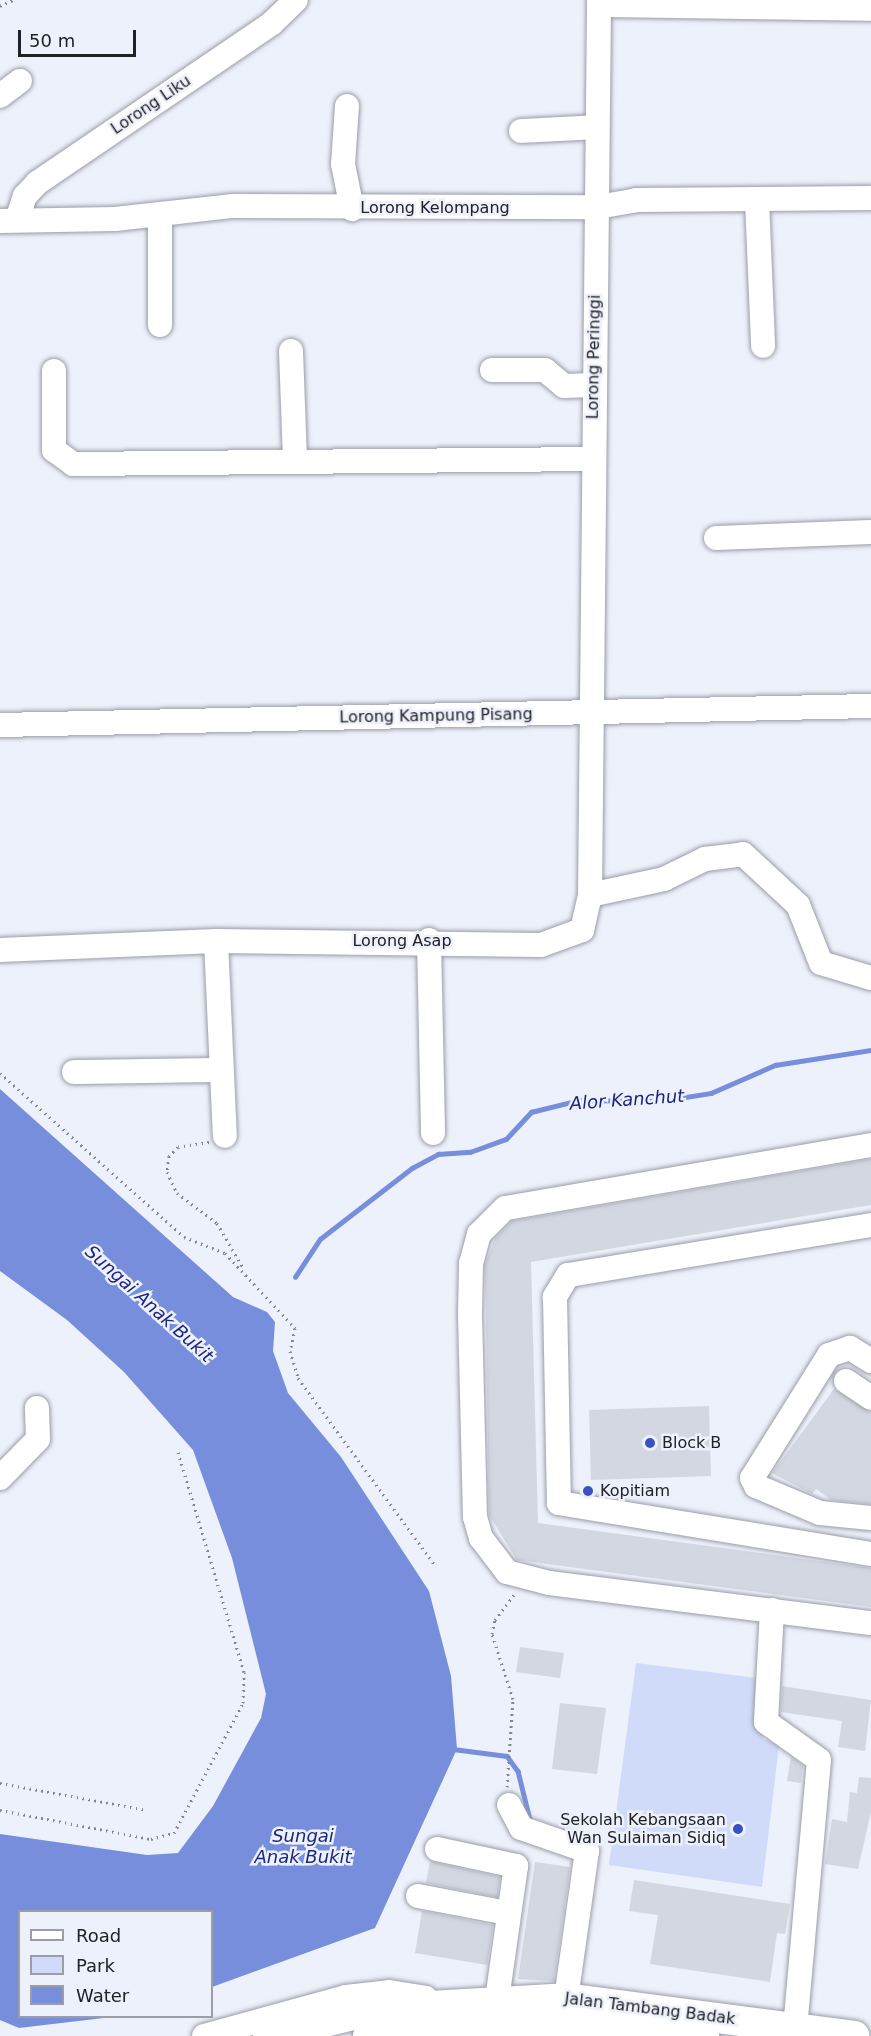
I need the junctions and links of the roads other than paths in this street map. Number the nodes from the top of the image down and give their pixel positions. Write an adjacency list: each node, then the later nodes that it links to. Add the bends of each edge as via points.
1 (296, 0): 14 (street, Lorong Liku, via 272,22 37,183)
2 (599, 2): 3 (street); 7 (street, Lorong Peringgi)
3 (869, 6)
4 (20, 81): 5 (street)
5 (0, 96)
6 (347, 106): 12 (street, via 343,164)
7 (597, 127): 8 (street); 11 (street, Lorong Peringgi)
8 (522, 131)
9 (871, 198): 10 (street, Lorong Kelompang)
10 (757, 200): 11 (street, Lorong Kelompang, via 636,200); 16 (street)
11 (598, 207): 12 (street, Lorong Kelompang); 20 (street, Lorong Peringgi)
12 (352, 208): 13 (street, Lorong Kelompang, via 233,206)
13 (160, 214): 14 (street, Lorong Kelompang); 15 (street)
14 (9, 219)
15 (160, 325)
16 (763, 346)
17 (291, 351): 22 (street)
18 (492, 370): 20 (street, via 545,370 564,386)
19 (54, 371): 22 (street, via 52,442 61,459 74,464)
20 (593, 385): 21 (street, Lorong Peringgi)
21 (592, 459): 22 (street); 26 (street, Lorong Peringgi)
22 (295, 461)
23 (871, 532): 24 (street)
24 (716, 538)
25 (871, 706): 26 (street, Lorong Kampung Pisang)
26 (592, 713): 27 (street, Lorong Kampung Pisang); 28 (street, Lorong Asap)
27 (0, 725)
28 (590, 895): 29 (street, Lorong Asap, via 582,930 555,943); 32 (street, via 664,879 705,859 743,854 798,905 821,963)
29 (429, 940): 30 (street, Lorong Asap); 35 (street)
30 (216, 941): 31 (street, Lorong Asap); 33 (street)
31 (0, 950)
32 (871, 978)
33 (220, 1070): 34 (street); 36 (street)
34 (74, 1072)
35 (434, 1133)
36 (225, 1136)
37 (871, 1144): 46 (street, via 522,1202 491,1219 479,1234 471,1263 475,1517 491,1553 507,1572 525,1579)
38 (871, 1225): 45 (street, via 568,1275 555,1297 559,1503)
39 (871, 1361): 44 (street, via 850,1348 829,1354 752,1478 756,1486 820,1513)
40 (846, 1381): 41 (street)
41 (871, 1398)
42 (37, 1408): 43 (street, via 38,1439)
43 (0, 1478)
44 (871, 1518)
45 (871, 1554)
46 (772, 1610): 47 (street); 55 (street, via 766,1722 819,1760)
47 (871, 1623)
48 (509, 1805): 52 (street, via 521,1828 587,1851)
49 (437, 1849): 51 (street, via 514,1864)
50 (418, 1896): 51 (street)
51 (507, 1913): 54 (street)
52 (566, 1998): 54 (main road, Jalan Tambang Badak); 55 (main road, Jalan Tambang Badak)
53 (438, 2001): 54 (main road, Jalan Tambang Badak); 57 (main road, Jalan Tambang Badak, via 377,2008); 58 (street, via 389,1992 354,1995 297,2006)
54 (505, 2018): 56 (main road, Jalan Tambang Badak); 59 (main road, Jalan Tambang Badak, via 433,2024)
55 (795, 2027): 61 (main road, Jalan Tambang Badak)
56 (647, 2032): 60 (main road, Jalan Tambang Badak)
57 (277, 2035)
58 (204, 2036)
59 (368, 2036)
60 (704, 2036)
61 (855, 2036)

